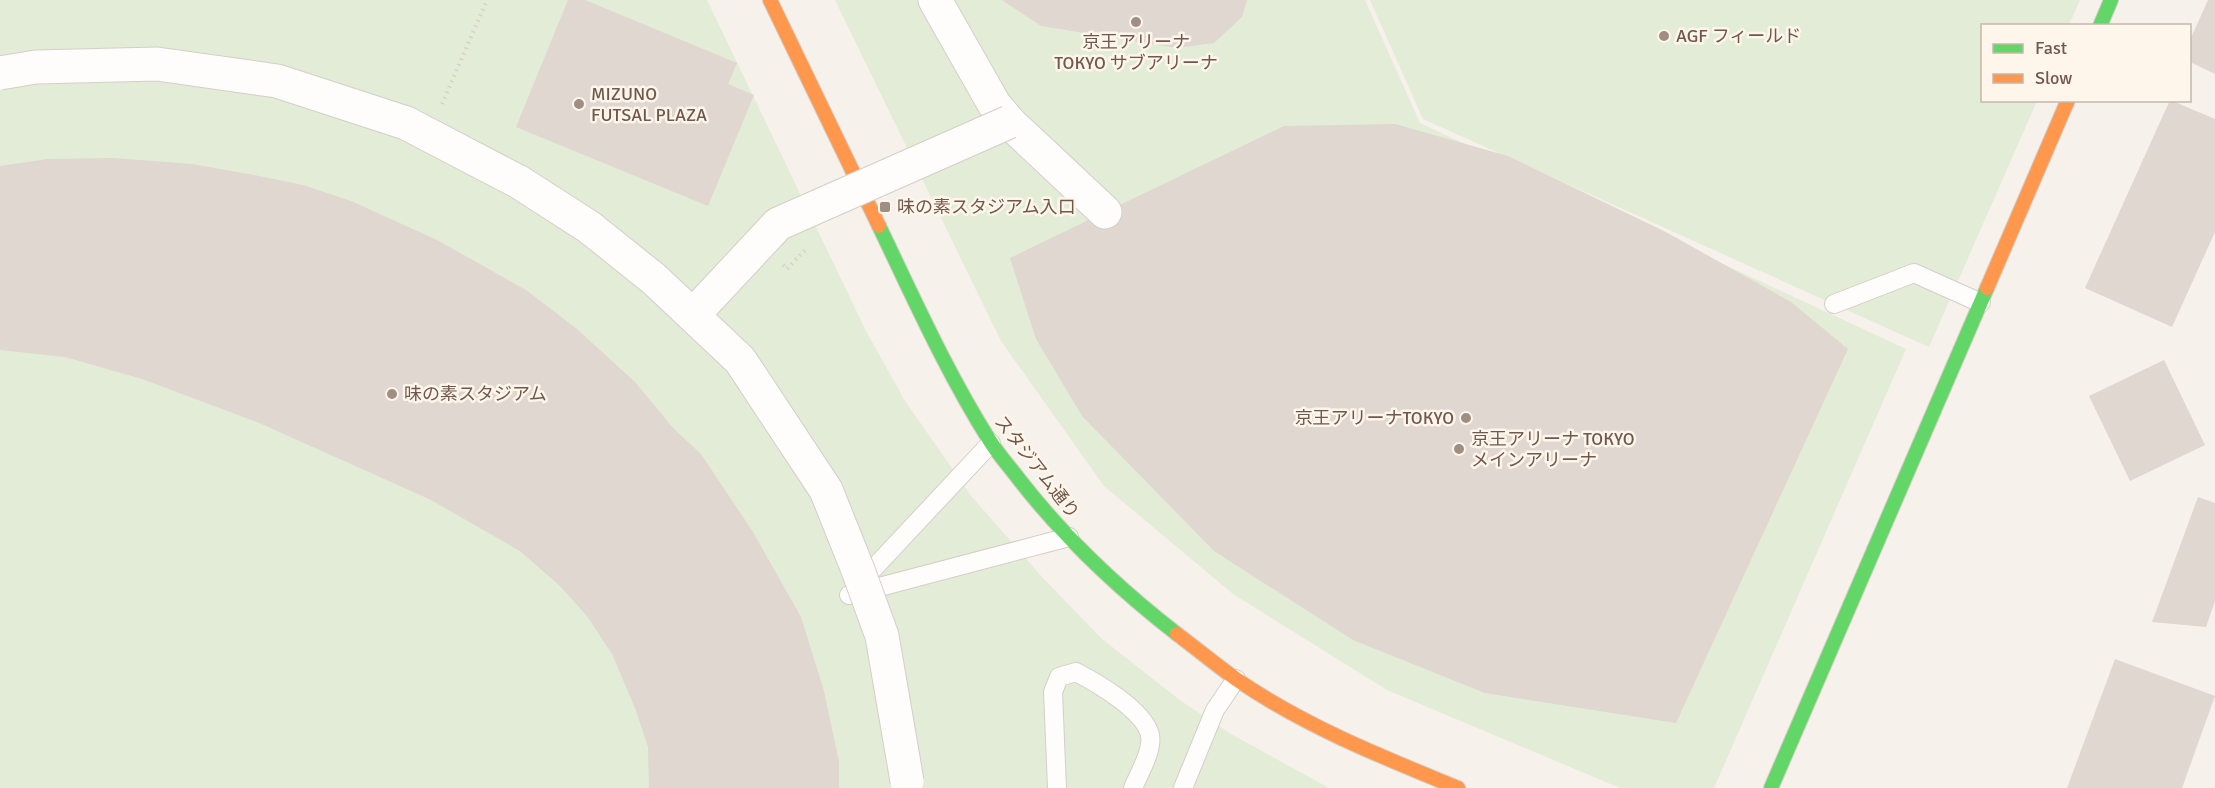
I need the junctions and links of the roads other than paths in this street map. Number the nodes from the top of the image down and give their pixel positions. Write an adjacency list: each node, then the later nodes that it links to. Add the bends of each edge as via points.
1 (770, 0): 12 (street, スタジアム通り, via 947,366)
2 (935, 0): 7 (street, via 994,104)
3 (2111, 0): 4 (street)
4 (2101, 24)
5 (0, 73): 11 (street, bridge, via 36,67 157,64 277,81 406,123 433,126 589,227)
6 (2067, 102): 9 (street)
7 (1009, 122): 8 (street); 11 (street, bridge, via 778,224)
8 (1105, 212)
9 (1981, 303): 10 (lane, via 1914,273); 20 (street)
10 (1834, 304)
11 (693, 315): 15 (street, bridge, via 740,360 825,490 882,636)
12 (990, 443): 13 (street, スタジアム通り); 13 (lane, via 849,595)
13 (1069, 537): 14 (street, スタジアム通り, via 1144,608)
14 (1236, 680): 18 (lane, via 1215,710); 19 (street, スタジアム通り, via 1363,749)
15 (907, 781)
16 (1057, 788): 17 (lane, via 1053,692 1059,677 1076,672 1144,721 1150,736 1147,756)
17 (1133, 788)
18 (1183, 788)
19 (1458, 788)
20 (1771, 788)

